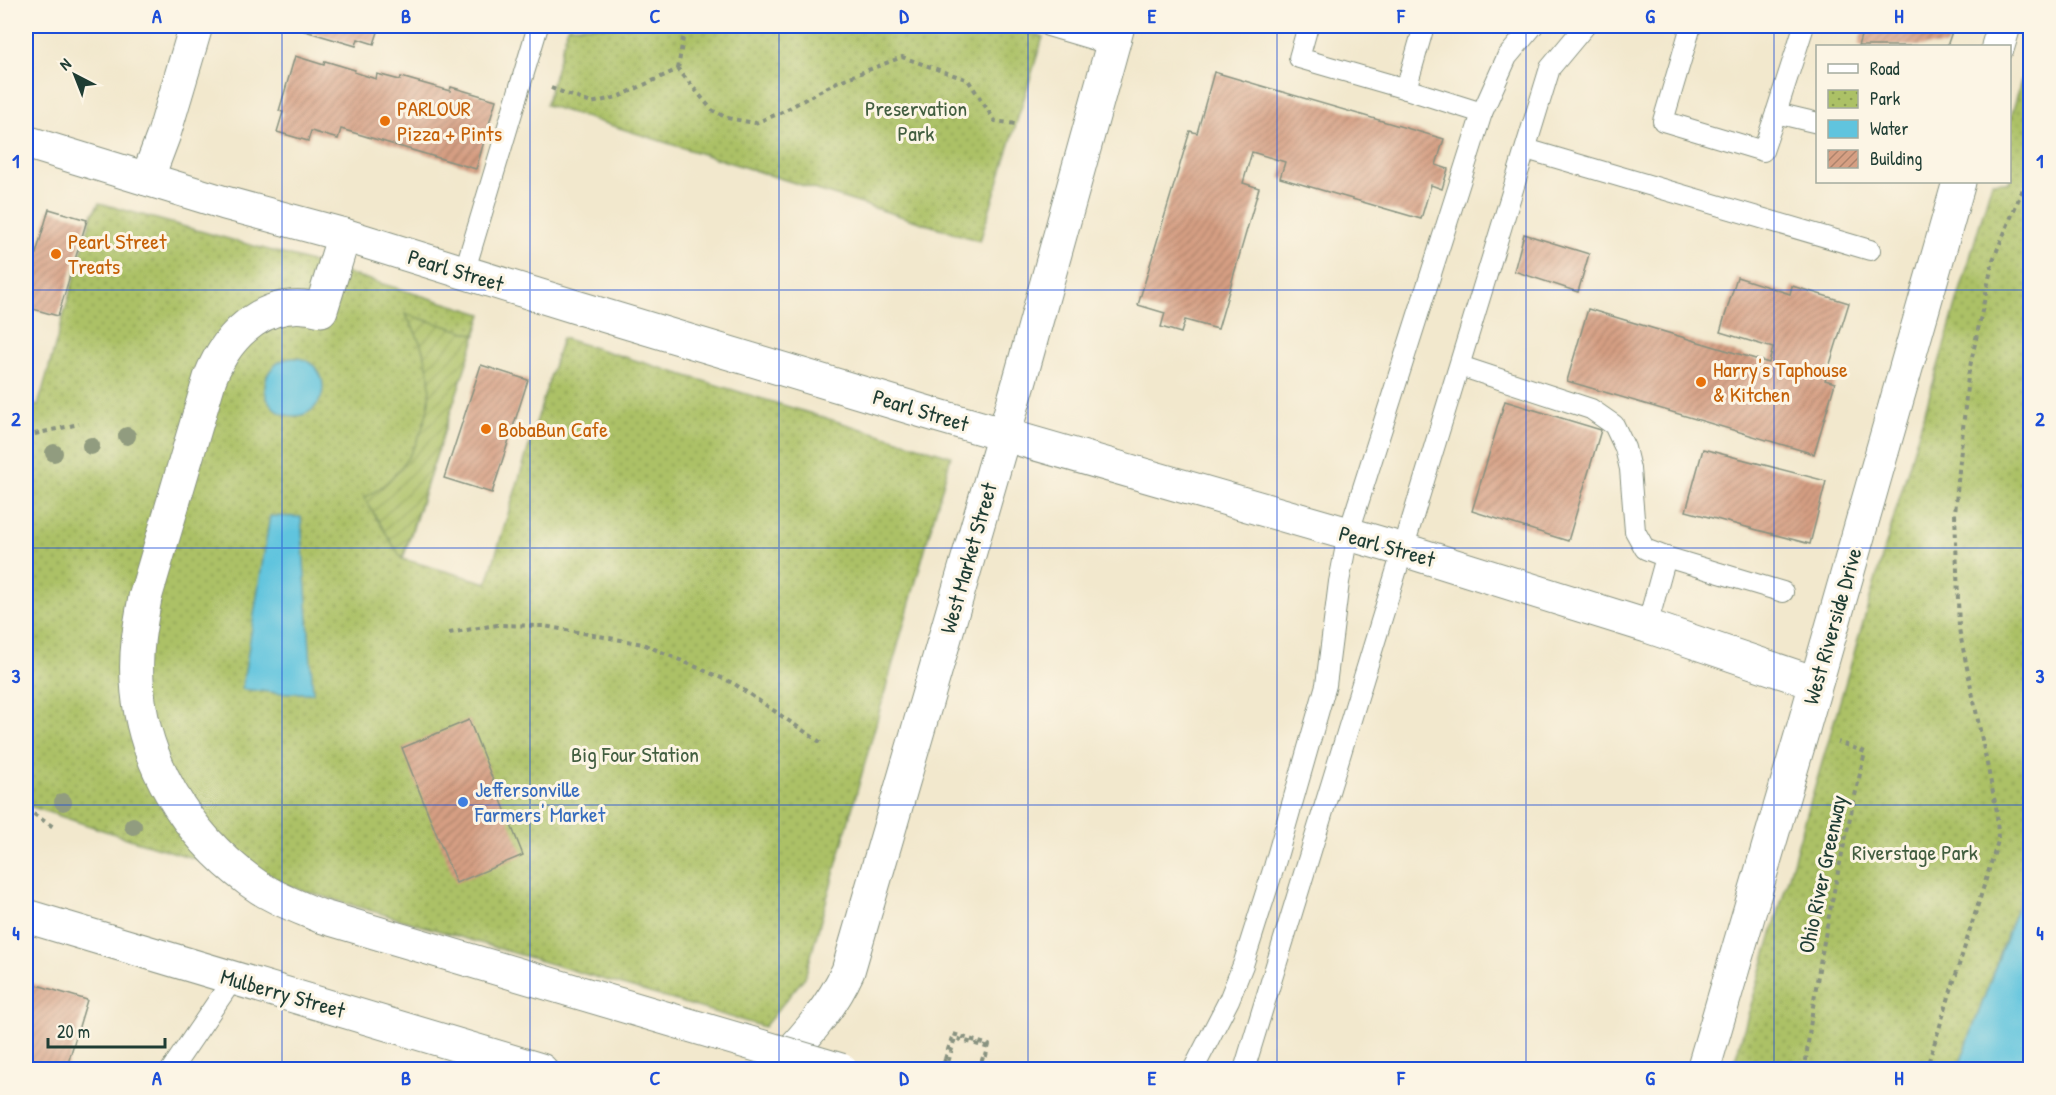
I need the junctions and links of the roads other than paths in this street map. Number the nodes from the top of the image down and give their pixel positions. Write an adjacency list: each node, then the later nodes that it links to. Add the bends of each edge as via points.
1 (196, 26): 19 (street)
2 (538, 26): 23 (lane)
3 (1048, 26): 11 (lane)
4 (1308, 26): 13 (lane, via 1299,58)
5 (1424, 26): 13 (lane)
6 (1533, 26): 15 (lane, via 1507,57)
7 (1586, 26): 18 (lane, via 1550,68)
8 (1691, 26): 14 (lane, via 1663,121 1763,151)
9 (1804, 26): 14 (lane)
10 (2004, 26): 12 (street)
11 (1115, 35): 25 (street, West Market Street)
12 (1998, 45)
13 (1406, 89): 15 (lane)
14 (1776, 112): 16 (lane)
15 (1482, 114): 26 (lane)
16 (1816, 122)
17 (26, 142): 19 (street, Pearl Street)
18 (1526, 150): 22 (lane); 24 (lane)
19 (147, 179): 21 (street, Pearl Street)
20 (1959, 183): 31 (street, West Riverside Drive)
21 (344, 235): 23 (street, Pearl Street); 37 (street, bridge, via 321,310 296,306 264,314 227,344 210,378 145,598 138,639 137,681 143,722 155,762 174,799 222,859 285,902 320,916)
22 (1870, 250)
23 (464, 273): 25 (street, Pearl Street)
24 (1460, 366): 27 (lane); 28 (lane, via 1591,409 1614,424 1630,469 1635,531 1645,549)
25 (1003, 434): 26 (street, Pearl Street); 36 (street, West Market Street, via 848,971 820,1018)
26 (1348, 534): 27 (street, Pearl Street); 38 (lane, via 1326,685 1277,856 1233,992)
27 (1404, 550): 30 (street, Pearl Street); 39 (lane)
28 (1666, 557): 29 (lane); 30 (lane)
29 (1782, 592)
30 (1647, 626): 31 (street, Pearl Street)
31 (1815, 682): 40 (street, West Riverside Drive)
32 (26, 916): 33 (street, Mulberry Street)
33 (233, 978): 34 (lane); 35 (street, Mulberry Street)
34 (171, 1070)
35 (541, 1070)
36 (775, 1070)
37 (841, 1070)
38 (1193, 1070)
39 (1244, 1070)
40 (1703, 1070)

